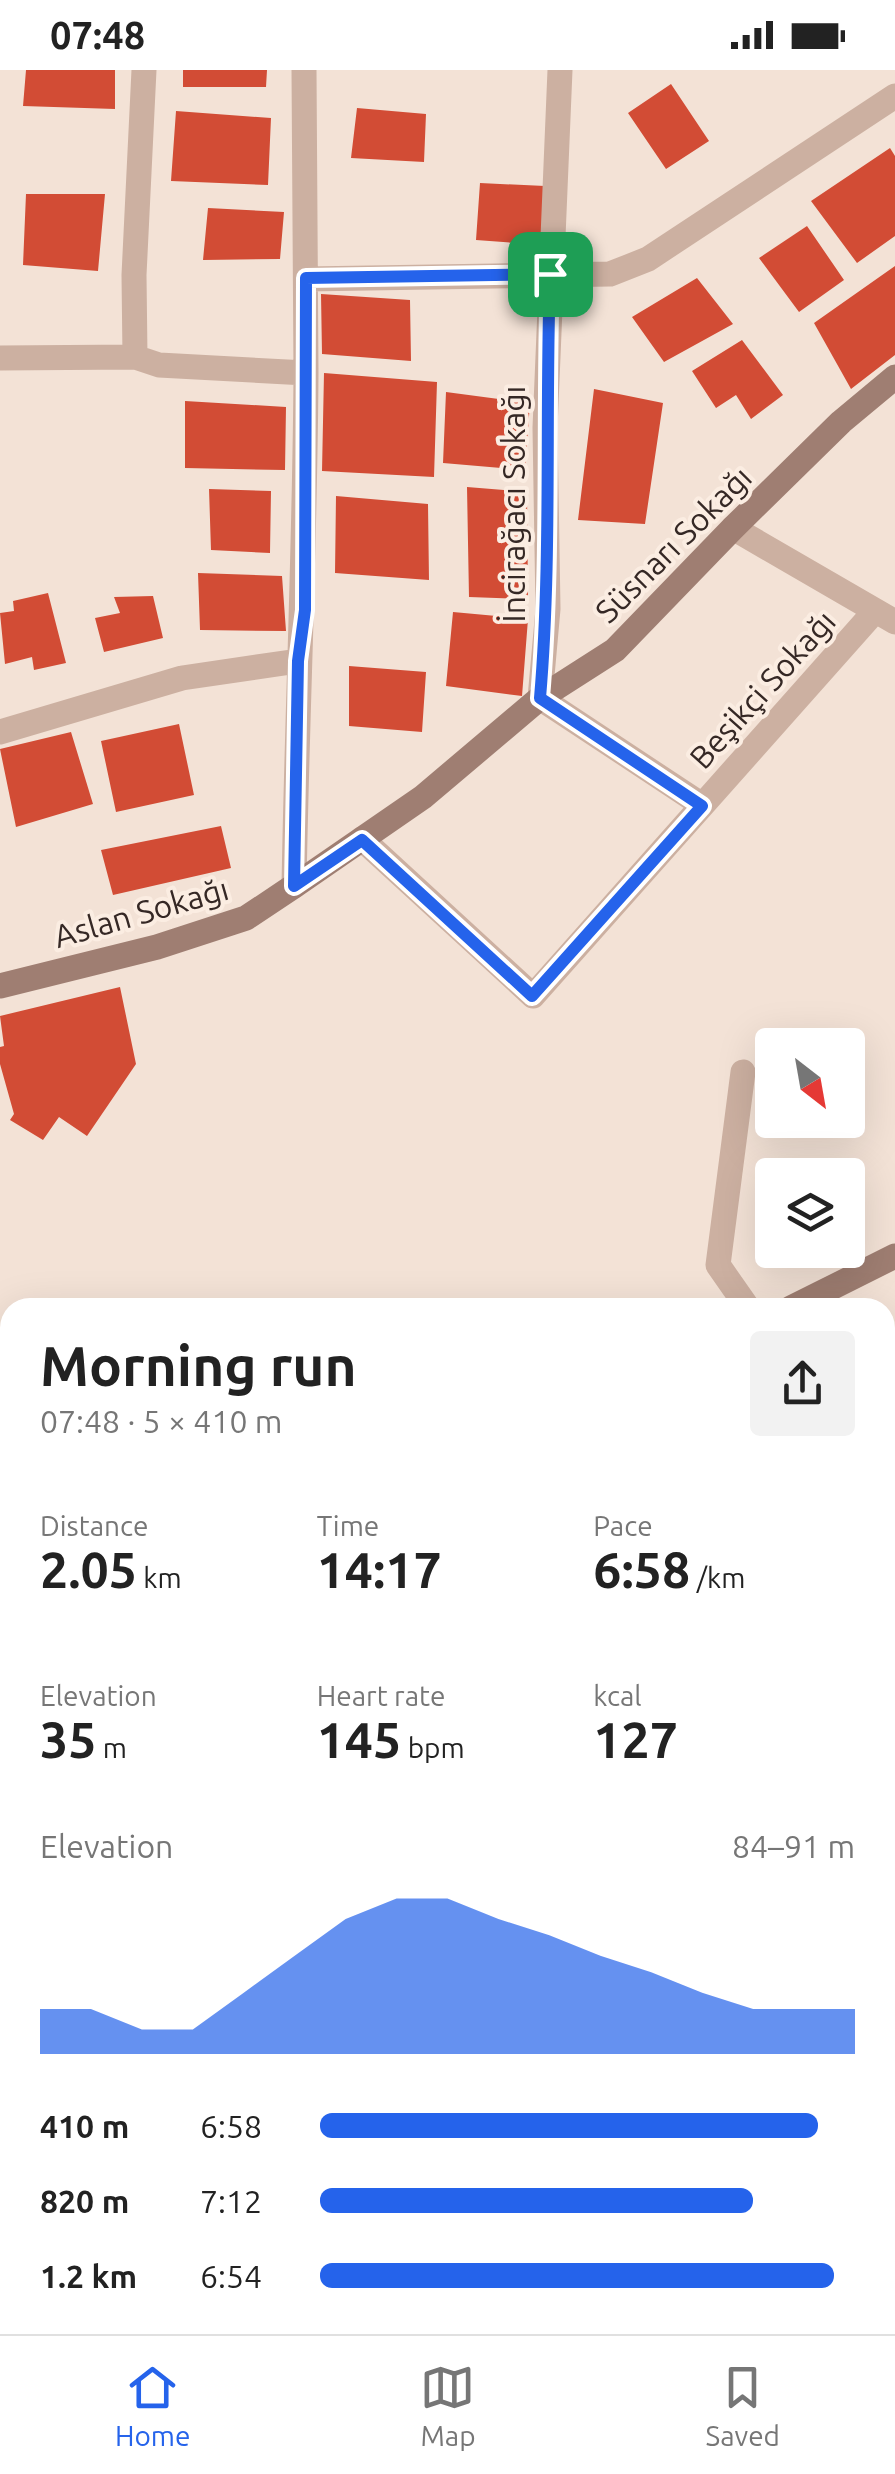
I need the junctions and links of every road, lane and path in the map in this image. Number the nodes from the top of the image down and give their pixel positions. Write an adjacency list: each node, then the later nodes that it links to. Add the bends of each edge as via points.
1 (144, 70): 7 (street)
2 (304, 70): 6 (street)
3 (560, 70): 5 (street, İncirağacı Sokağı)
4 (895, 96): 5 (street, via 648,259 610,274)
5 (550, 274): 6 (street); 14 (street, İncirağacı Sokağı, via 548,608)
6 (306, 278): 9 (street)
7 (135, 357): 8 (street); 9 (street)
8 (0, 358)
9 (306, 373): 13 (street, via 305,610)
10 (895, 377): 11 (street, Süsnarı Sokağı)
11 (732, 528): 12 (street); 14 (street, Süsnarı Sokağı, via 615,650)
12 (885, 616): 16 (street, Beşikçi Sokağı)
13 (298, 661): 15 (street, via 182,678); 18 (street)
14 (540, 698): 16 (street); 17 (street, Süsnarı Sokağı)
15 (0, 732)
16 (702, 806): 17 (street, Beşikçi Sokağı, via 532,996)
17 (362, 840): 18 (street, Süsnarı Sokağı)
18 (294, 886): 19 (street, Aslan Sokağı, via 246,918)
19 (0, 986)
20 (744, 1072): 22 (street, via 718,1265)
21 (895, 1256): 23 (street)
22 (741, 1298)
23 (810, 1298)

